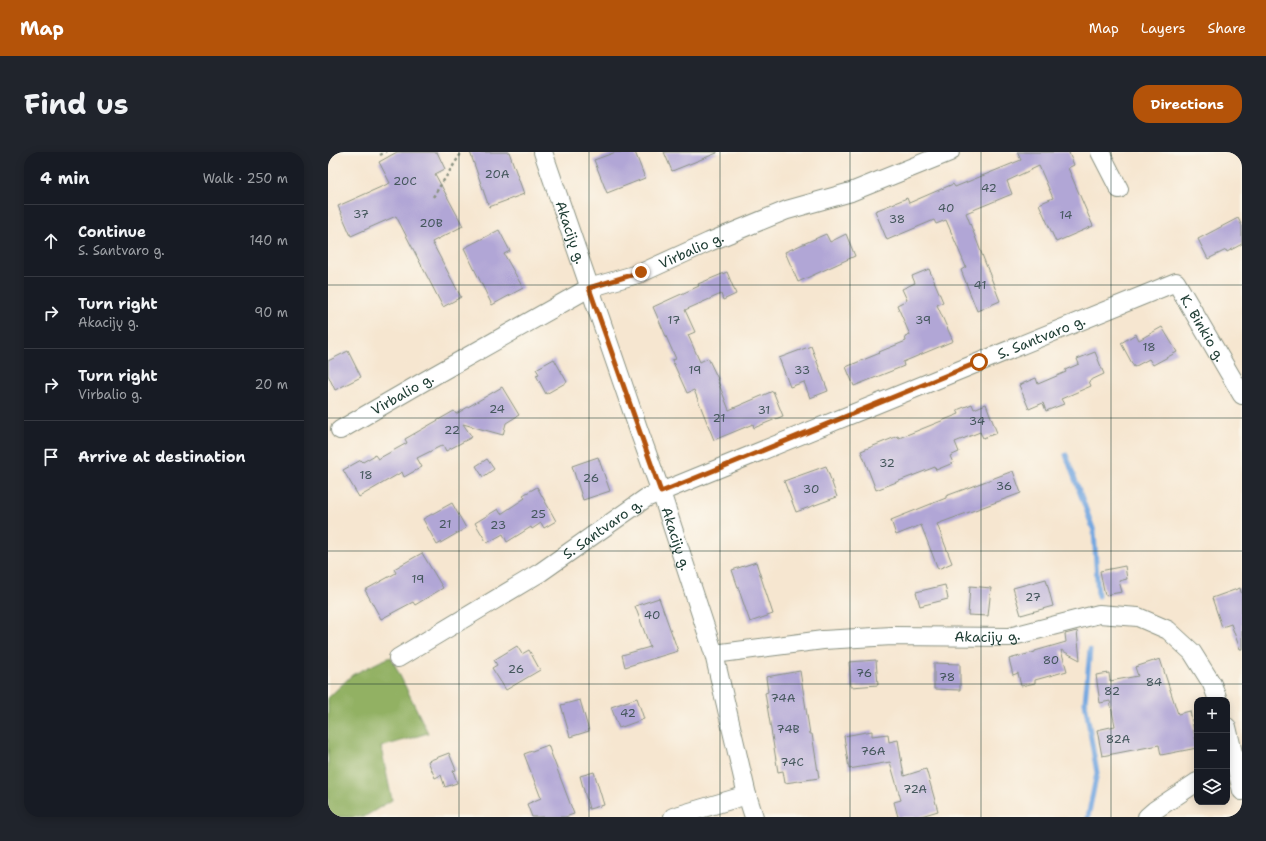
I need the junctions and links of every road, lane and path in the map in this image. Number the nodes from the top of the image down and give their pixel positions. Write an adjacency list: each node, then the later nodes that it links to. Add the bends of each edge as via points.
1 (386, 152): 6 (path)
2 (462, 152): 8 (path)
3 (543, 152): 10 (street, Akacijų g.)
4 (950, 152): 10 (street, Virbalio g., via 851,192 787,210 641,272)
5 (1100, 152): 7 (street)
6 (380, 155)
7 (1119, 189)
8 (433, 197)
9 (1176, 282): 11 (street, K. Binkio g.); 13 (street, S. Santvaro g.)
10 (589, 288): 12 (street, Virbalio g.); 13 (street, Akacijų g.)
11 (1242, 395)
12 (340, 430)
13 (661, 492): 14 (street, Akacijų g.); 15 (street, S. Santvaro g., via 646,498 541,572)
14 (714, 654): 16 (street, Akacijų g., via 823,640 892,636 1009,637 1099,614 1138,617 1168,630 1192,652 1212,684); 21 (street, Akacijų g.)
15 (398, 658)
16 (1217, 697)
17 (1228, 733): 18 (street)
18 (1231, 765): 20 (street)
19 (1194, 784): 24 (street)
20 (1242, 791)
21 (747, 795): 22 (street); 23 (street, Akacijų g.)
22 (673, 817)
23 (754, 817)
24 (1147, 817)

